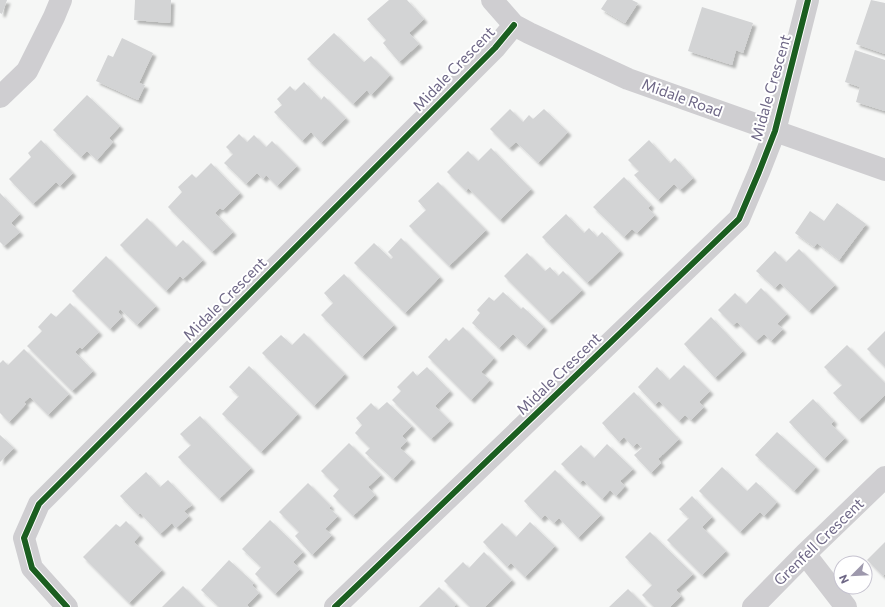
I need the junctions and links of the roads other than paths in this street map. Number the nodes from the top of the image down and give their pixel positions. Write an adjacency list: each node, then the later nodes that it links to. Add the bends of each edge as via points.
1 (61, 0): 5 (street, via 27,71)
2 (492, 0): 4 (street, Midale Road)
3 (808, 0): 6 (street, Midale Crescent)
4 (514, 25): 6 (street, Midale Road, via 628,79); 10 (street, Midale Crescent, via 495,48 39,504 24,538 32,568)
5 (0, 98)
6 (775, 131): 7 (street, Midale Road); 11 (street, Midale Crescent, via 739,219)
7 (885, 170)
8 (885, 477): 9 (street, Grenfell Crescent)
9 (805, 554): 12 (street, Grenfell Crescent); 13 (street)
10 (67, 607)
11 (335, 607)
12 (753, 607)
13 (846, 607)

